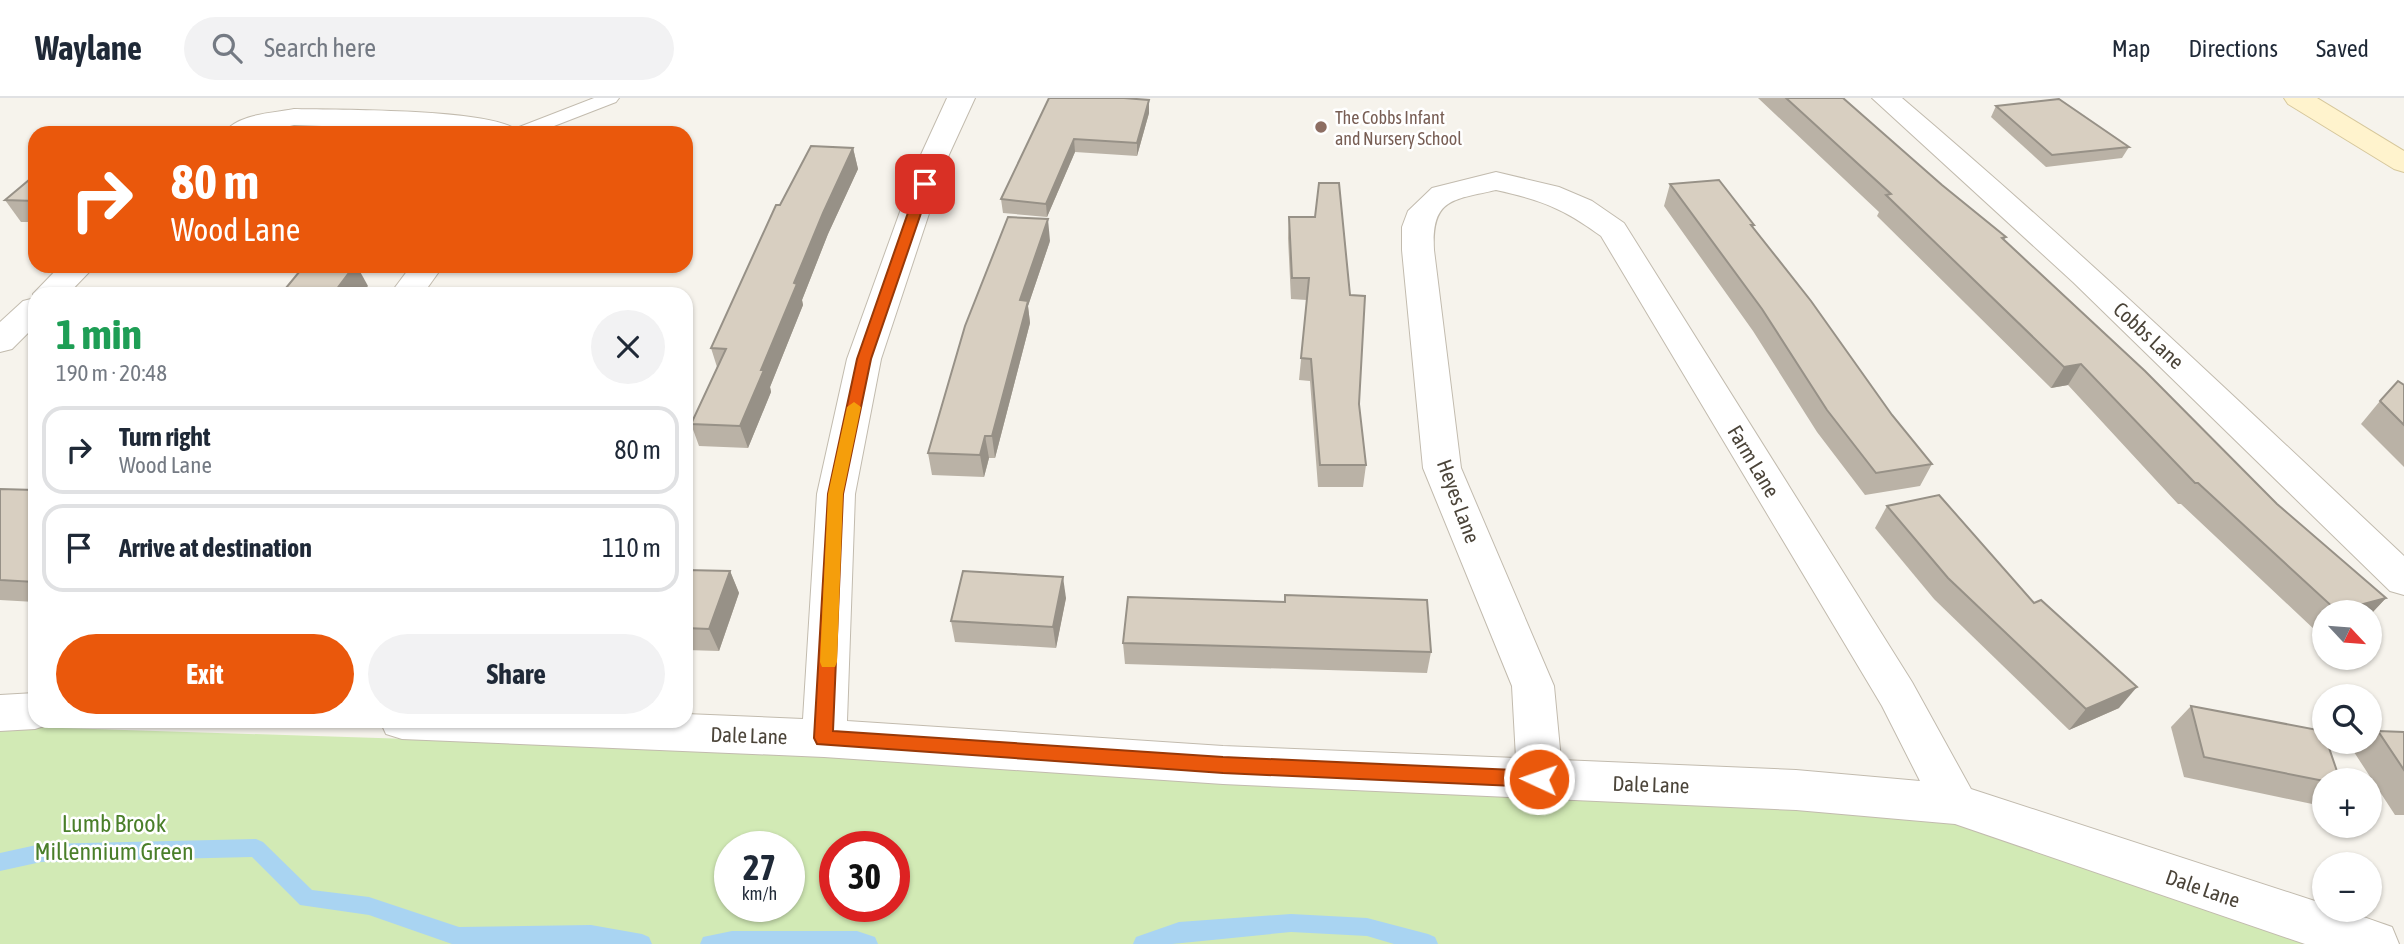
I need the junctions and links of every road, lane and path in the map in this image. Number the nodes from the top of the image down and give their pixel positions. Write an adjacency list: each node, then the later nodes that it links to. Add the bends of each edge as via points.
1 (610, 98): 7 (lane)
2 (961, 98): 18 (street, via 933,159 864,359 836,494)
3 (1886, 98): 14 (street, Cobbs Lane, via 2142,329)
4 (2298, 98): 8 (street)
5 (252, 126): 6 (street, via 294,117)
6 (483, 126)
7 (538, 126)
8 (2404, 163)
9 (1496, 181): 19 (street, Heyes Lane, via 1443,194 1423,211 1417,228 1442,468 1533,686); 20 (street, Farm Lane, via 1548,193 1581,207 1613,230 1897,694)
10 (72, 273): 11 (street)
11 (56, 287)
12 (28, 315): 13 (street)
13 (0, 341)
14 (2404, 580)
15 (28, 711): 16 (street)
16 (0, 713)
17 (576, 728): 18 (street, Dale Lane)
18 (824, 738): 19 (street, Dale Lane, via 1223,765)
19 (1539, 779): 20 (street, Dale Lane, via 1796,790)
20 (1955, 804): 21 (street, Dale Lane)
21 (2374, 944)

